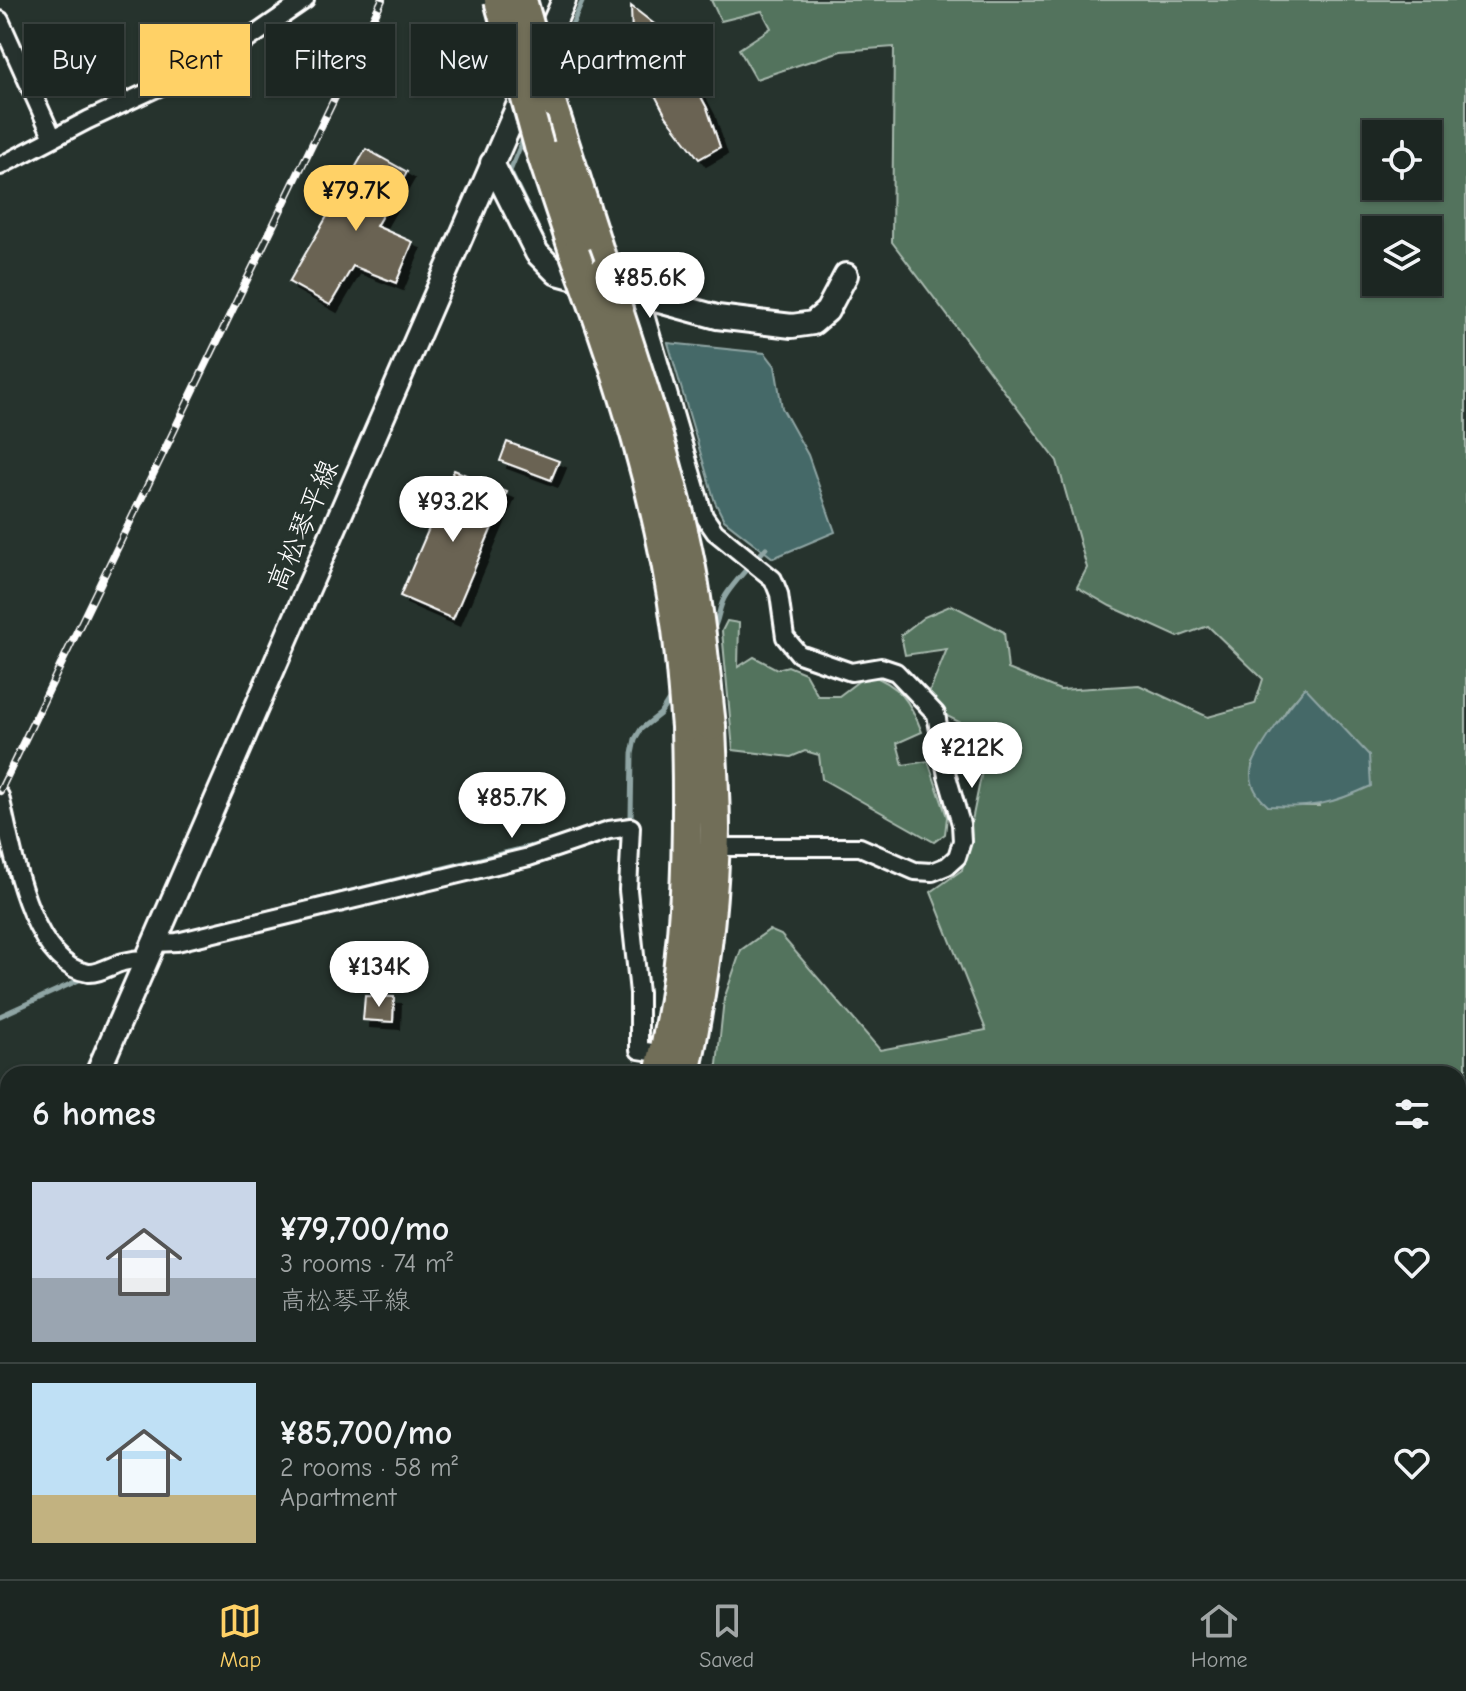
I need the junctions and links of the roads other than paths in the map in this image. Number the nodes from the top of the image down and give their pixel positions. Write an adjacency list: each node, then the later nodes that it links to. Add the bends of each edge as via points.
1 (305, 0): 6 (street, via 221,58)
2 (499, 0): 11 (highway, bridge, via 539,146 631,420)
3 (522, 0): 11 (highway, bridge, via 674,491 701,627)
4 (564, 0): 7 (main road, 高松琴平線)
5 (0, 20): 6 (street)
6 (53, 138): 8 (street)
7 (492, 163): 10 (main road, via 537,253 557,273); 14 (main road, 高松琴平線)
8 (0, 166)
9 (846, 275): 10 (main road, via 827,311 813,323 792,326 717,317)
10 (639, 294): 13 (street, via 704,516 715,532 773,579 785,637 799,654 851,672 881,667 896,672 936,714 962,841 957,857 932,872 915,871 860,847)
11 (698, 726): 13 (highway); 15 (highway, via 685,922)
12 (0, 796): 14 (street, via 23,897 58,956 91,974)
13 (714, 847): 17 (highway)
14 (151, 951): 15 (street, via 631,827 628,890 639,1050); 16 (main road, 高松琴平線)
15 (661, 1064)
16 (101, 1066)
17 (687, 1066)

